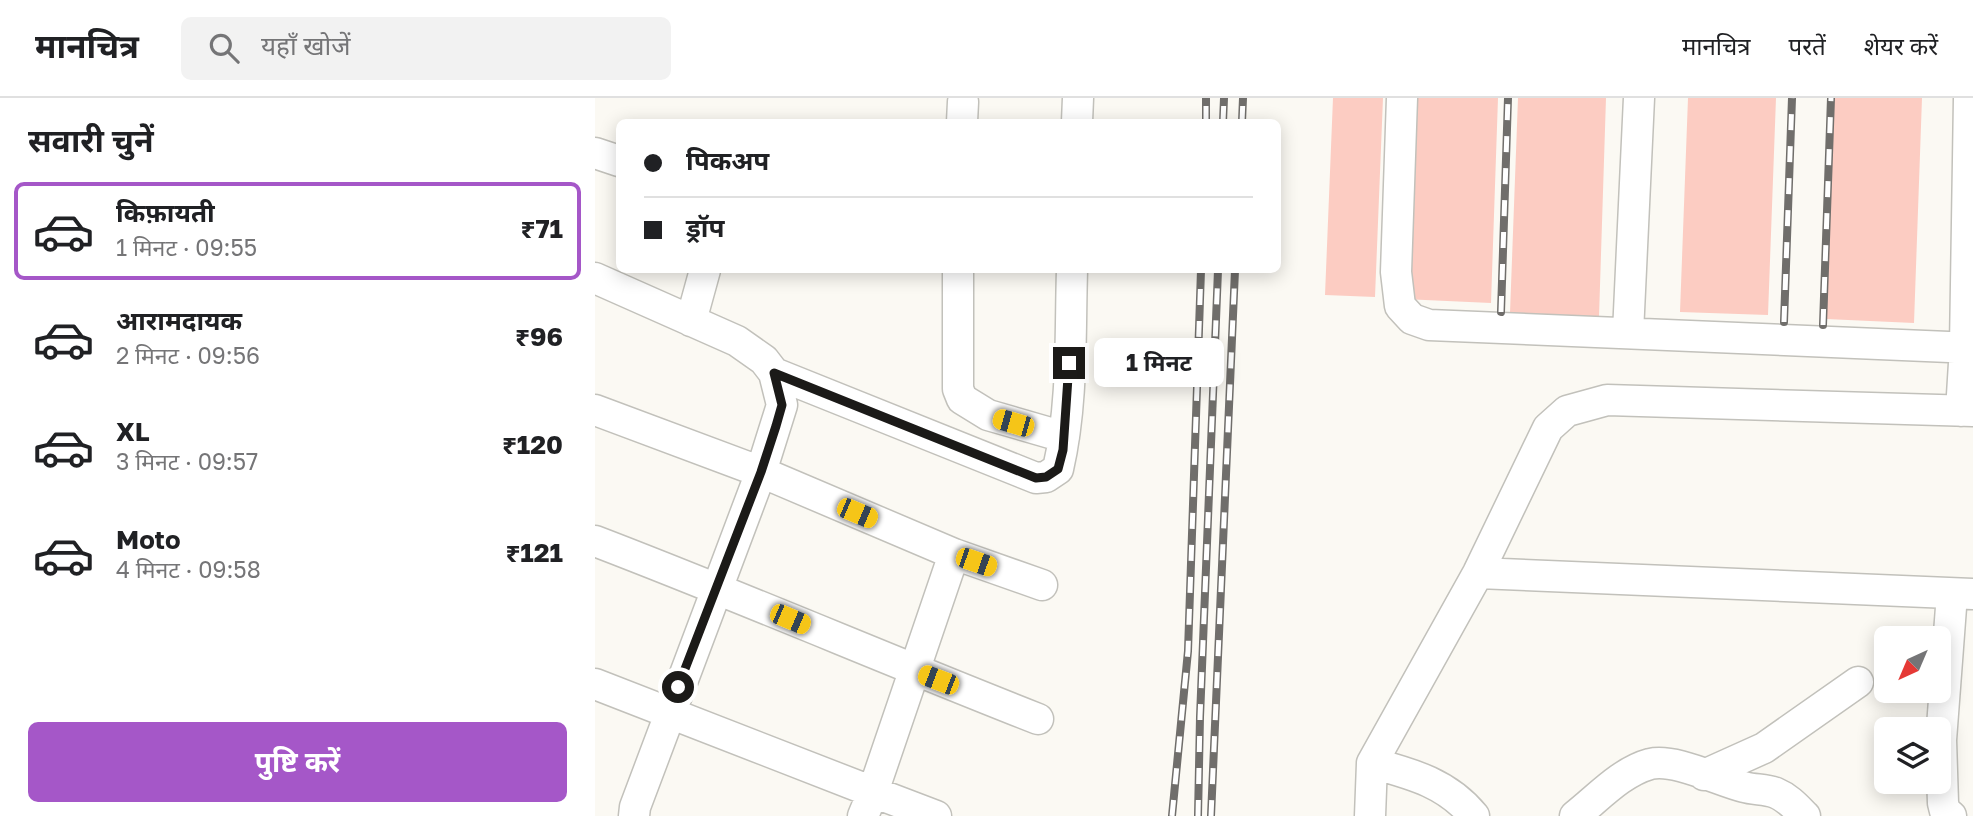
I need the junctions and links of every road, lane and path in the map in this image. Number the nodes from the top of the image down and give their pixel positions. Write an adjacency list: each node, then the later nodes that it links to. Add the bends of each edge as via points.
1 (1078, 98): 5 (street)
2 (1402, 98): 13 (street, via 1396,272 1400,306 1412,319 1429,325)
3 (1639, 98): 13 (street)
4 (1969, 98): 14 (street)
5 (1077, 119)
6 (595, 153): 7 (street)
7 (616, 160)
8 (704, 273): 12 (street)
9 (958, 273): 18 (street, via 958,389 962,399 988,415)
10 (1072, 273): 18 (street)
11 (595, 278): 12 (street)
12 (691, 320): 15 (street, via 737,341)
13 (1628, 333): 14 (street)
14 (1969, 347): 17 (street)
15 (774, 373): 18 (street, via 1036,478 1058,469); 19 (street, via 782,405)
16 (595, 410): 19 (street)
17 (1967, 411): 22 (street, via 1607,400 1584,405 1567,411 1548,428)
18 (1063, 437)
19 (762, 466): 21 (street); 24 (street)
20 (595, 541): 24 (street)
21 (954, 554): 23 (street); 26 (street)
22 (1478, 573): 25 (street); 31 (street)
23 (1042, 585)
24 (716, 587): 26 (street); 29 (street)
25 (1962, 594): 40 (street, via 1941,740 1943,803)
26 (913, 671): 30 (street); 33 (street)
27 (1858, 682): 32 (street, via 1764,748)
28 (595, 684): 29 (street)
29 (669, 712): 33 (street); 34 (street)
30 (1038, 719)
31 (1372, 764): 36 (street); 37 (street, via 1419,775 1449,791)
32 (1704, 775): 38 (street, via 1654,763 1621,779); 39 (street, via 1773,792)
33 (868, 804): 35 (street)
34 (634, 816)
35 (936, 816)
36 (1370, 816)
37 (1474, 816)
38 (1575, 816)
39 (1805, 816)
40 (1951, 816)

